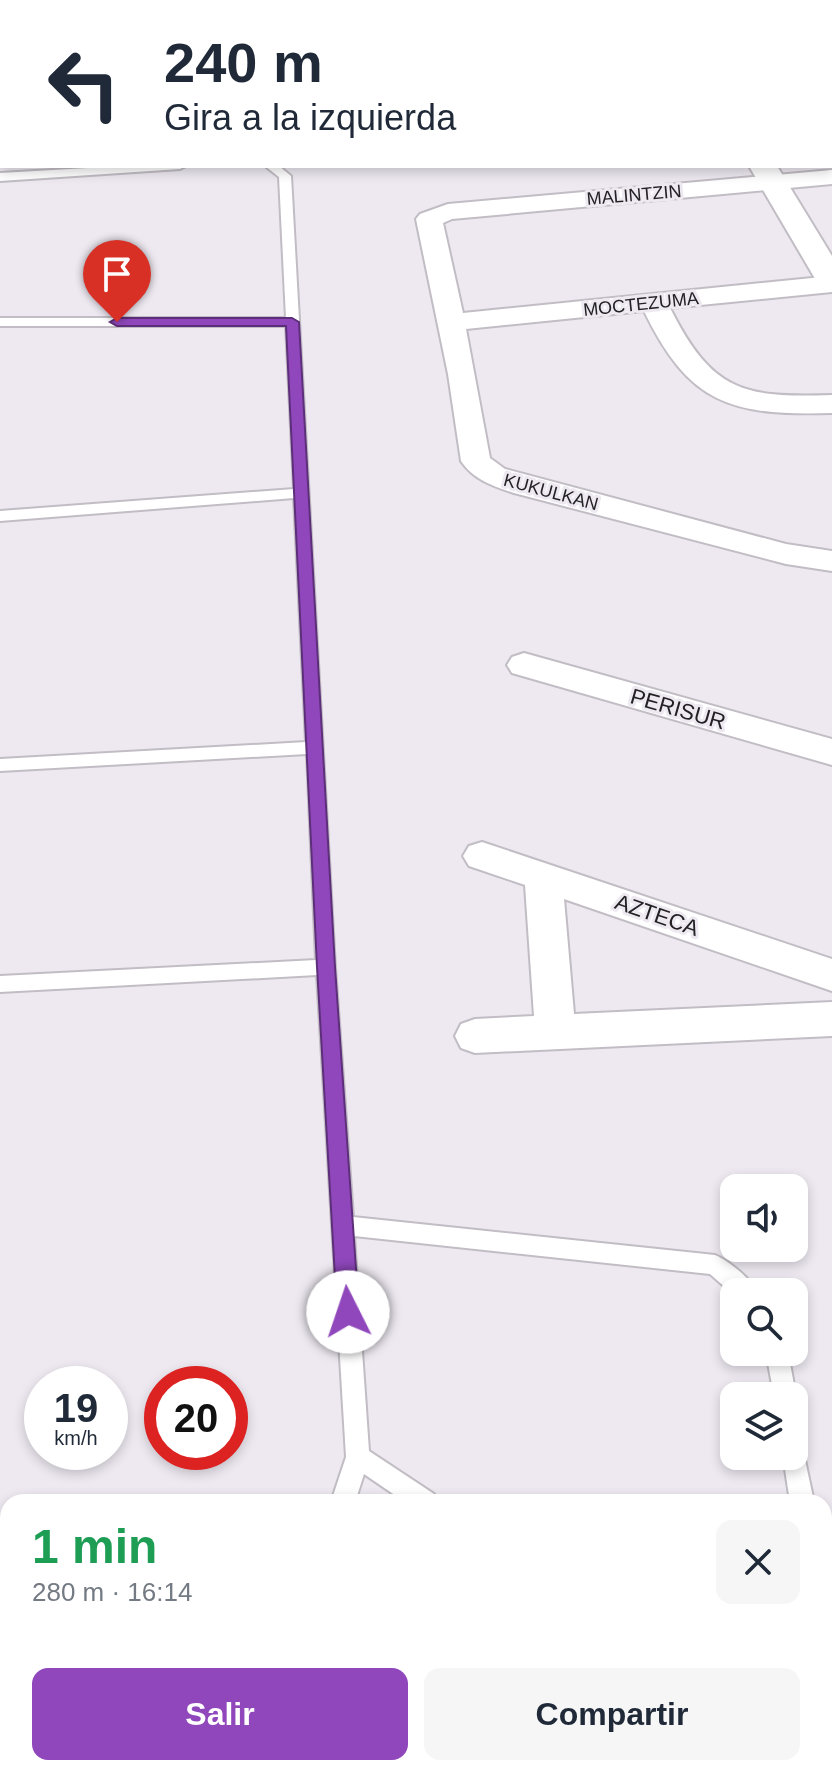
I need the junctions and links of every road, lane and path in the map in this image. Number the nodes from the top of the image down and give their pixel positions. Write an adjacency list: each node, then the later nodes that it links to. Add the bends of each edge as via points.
1 (147, 168): 4 (lane)
2 (274, 168): 10 (lane, via 285,176)
3 (768, 175): 5 (street, MALINTZIN); 6 (street, MALINTZIN); 7 (street)
4 (0, 177)
5 (832, 177)
6 (436, 214): 11 (street, KUKULKAN, via 429,219)
7 (832, 283): 8 (street, MOCTEZUMA)
8 (654, 303): 11 (street, MOCTEZUMA); 12 (street, via 683,358 714,385 769,402)
9 (0, 322): 10 (lane)
10 (292, 322): 13 (lane)
11 (450, 322): 15 (street, KUKULKAN, via 472,451 484,470 525,486 786,554)
12 (832, 404)
13 (301, 493): 14 (lane); 17 (lane)
14 (0, 516)
15 (832, 561)
16 (524, 665): 18 (street, PERISUR)
17 (314, 748): 19 (lane); 22 (lane)
18 (832, 752)
19 (0, 765)
20 (482, 856): 21 (street, AZTECA)
21 (543, 877): 23 (street, AZTECA); 26 (street)
22 (326, 967): 24 (lane); 28 (lane)
23 (832, 975)
24 (0, 984)
25 (832, 1019): 26 (street)
26 (555, 1032): 27 (street)
27 (475, 1036)
28 (343, 1225): 29 (lane, via 715,1265); 30 (lane)
29 (730, 1278)
30 (358, 1457): 32 (lane); 33 (lane)
31 (797, 1470): 34 (lane)
32 (346, 1494)
33 (414, 1494)
34 (801, 1494)

